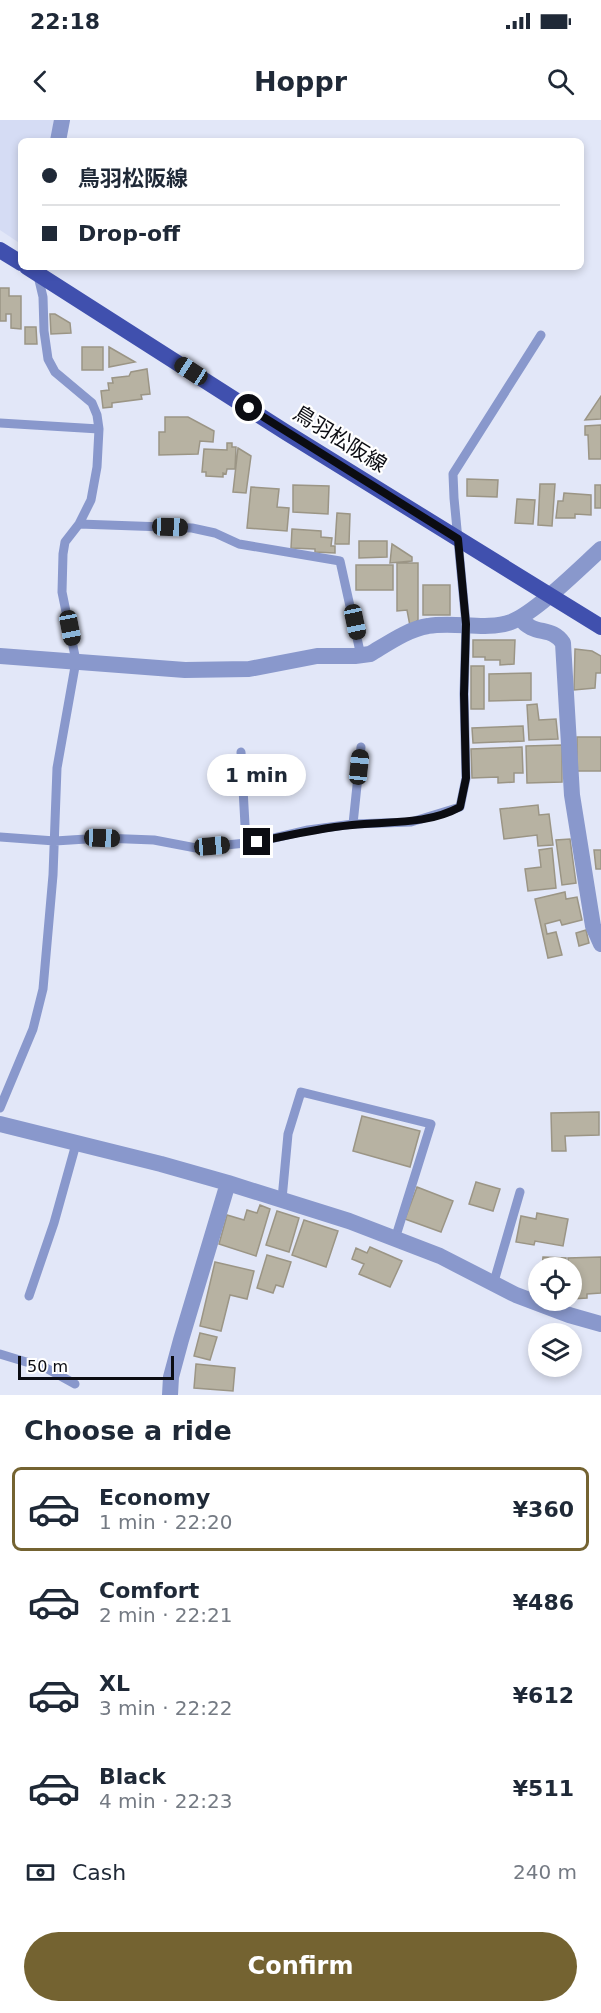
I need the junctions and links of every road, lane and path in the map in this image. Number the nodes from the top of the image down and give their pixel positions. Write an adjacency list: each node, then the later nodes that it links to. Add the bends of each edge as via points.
1 (62, 120): 2 (street)
2 (59, 138)
3 (0, 250): 4 (main road)
4 (18, 261)
5 (34, 270): 9 (lane, via 43,297 48,359 55,372 92,404)
6 (36, 270): 11 (main road, 鳥羽松阪線)
7 (541, 335): 11 (lane, via 453,474)
8 (0, 423): 9 (lane)
9 (99, 429): 10 (lane, via 95,484)
10 (79, 524): 18 (lane, via 192,528 239,544 340,561); 19 (lane, via 65,542 62,592)
11 (458, 539): 13 (main road, 鳥羽松阪線); 15 (lane)
12 (601, 549): 13 (street)
13 (548, 596): 14 (street); 16 (main road, 鳥羽松阪線)
14 (520, 618): 15 (street, via 499,625); 26 (street, via 530,628 556,635 563,643 572,795 593,926)
15 (466, 624): 18 (street, via 421,627); 22 (lane, via 466,778 460,807 411,822)
16 (601, 627)
17 (0, 656): 19 (street)
18 (362, 656): 19 (street, via 317,656 249,669 185,670)
19 (76, 661): 24 (lane, via 57,768)
20 (361, 747): 22 (lane)
21 (241, 752): 25 (lane)
22 (353, 824): 25 (lane)
23 (0, 837): 24 (lane)
24 (55, 841): 25 (lane, via 123,838 196,848); 27 (lane, via 44,989 33,1029)
25 (246, 843)
26 (601, 944)
27 (0, 1108)
28 (0, 1124): 29 (street)
29 (76, 1144): 30 (street); 35 (lane)
30 (228, 1183): 32 (street); 39 (street, via 181,1340)
31 (520, 1192): 34 (lane)
32 (282, 1199): 33 (street); 33 (lane, via 288,1134 301,1092 431,1124)
33 (395, 1239): 34 (street, via 461,1266)
34 (493, 1285): 36 (street)
35 (28, 1296)
36 (601, 1324)
37 (0, 1354): 38 (lane, via 46,1368)
38 (75, 1384)
39 (170, 1395)

